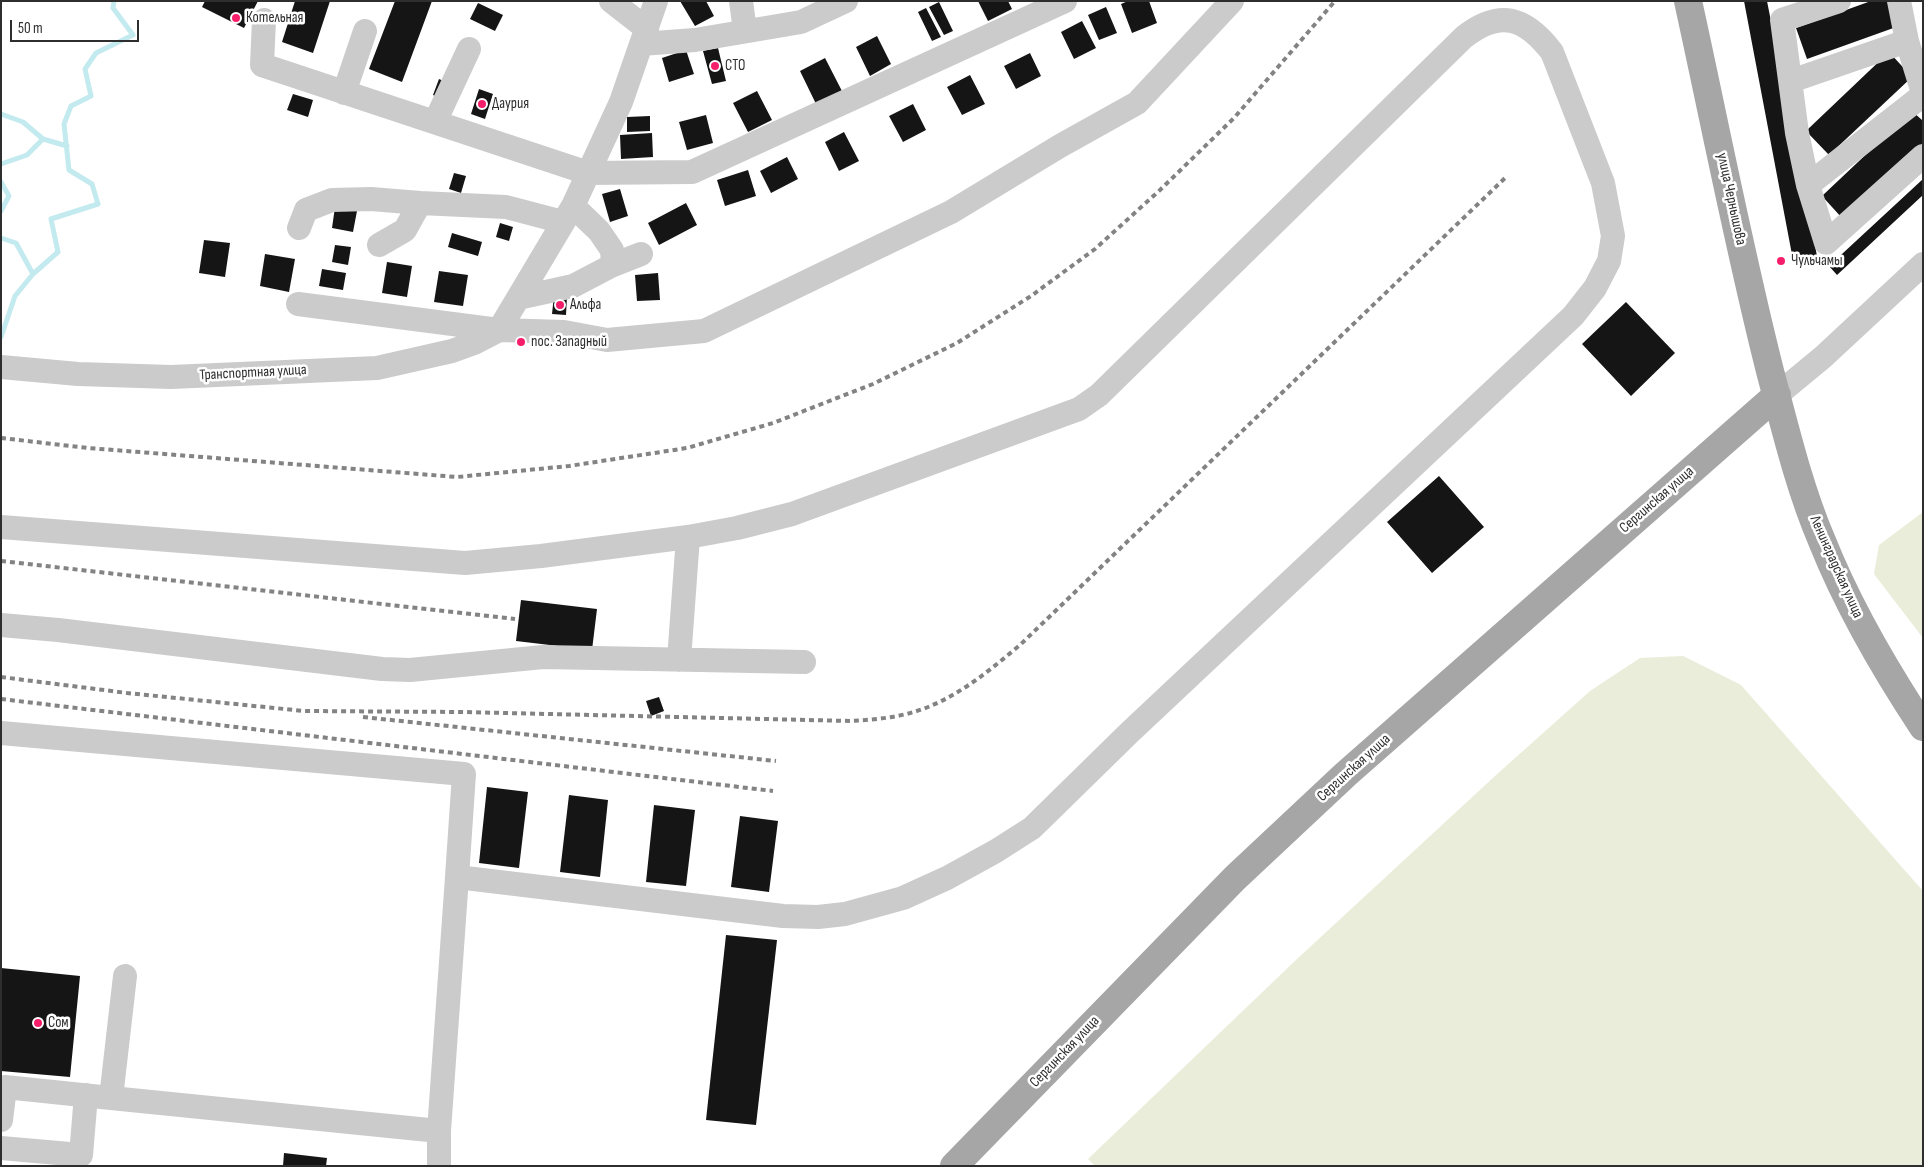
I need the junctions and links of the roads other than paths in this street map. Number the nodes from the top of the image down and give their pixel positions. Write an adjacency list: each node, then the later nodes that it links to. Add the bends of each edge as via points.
1 (611, 1): 13 (street)
2 (656, 1): 13 (street)
3 (741, 1): 12 (street)
4 (846, 1): 12 (street, via 801,22)
5 (1065, 1): 21 (street, via 692,172)
6 (1232, 1): 33 (street, via 1137,104 951,212 704,331 607,340 564,332)
7 (1688, 1): 36 (main road, улица Чернышова)
8 (1839, 1): 16 (street, via 1782,20)
9 (1899, 1): 14 (street)
10 (264, 20): 17 (street, via 262,65)
11 (365, 31): 17 (street)
12 (745, 32): 13 (street, via 695,40)
13 (644, 37): 21 (street, via 621,102)
14 (1907, 41): 16 (street); 18 (street)
15 (469, 49): 19 (street)
16 (1791, 81): 22 (street)
17 (344, 93): 19 (street)
18 (1923, 94): 22 (street)
19 (435, 122): 21 (street)
20 (1923, 156): 22 (street, via 1826,243)
21 (588, 173): 24 (street)
22 (1808, 185)
23 (420, 203): 24 (street); 25 (street, via 332,200 306,210); 26 (street, via 405,230)
24 (568, 214): 29 (street, via 599,231 612,250); 30 (street)
25 (299, 228)
26 (379, 245)
27 (641, 254): 29 (street)
28 (1923, 264): 36 (street)
29 (613, 265): 30 (street, via 574,286)
30 (518, 298): 33 (street)
31 (298, 304): 32 (street)
32 (434, 320): 33 (street); 34 (street)
33 (499, 330): 34 (street, Транспортная улица)
34 (452, 351): 35 (street, Транспортная улица, via 377,368 171,377)
35 (1, 367)
36 (1777, 395): 42 (main road, Ленинградская улица, via 1821,540 1875,650); 52 (main road, Сергинская улица, via 1346,774 1235,878)
37 (1, 527): 38 (street, via 465,562 541,556)
38 (688, 537): 40 (street); 44 (street, via 792,514 1079,409 1099,395 1477,27 1492,21 1526,26 1539,35 1552,52 1603,183 1609,209 1613,236 1609,261 1595,288 1573,316 1032,828 963,869 903,898 845,914 818,917 783,916)
39 (1, 625): 40 (street, via 382,669 410,670 543,657)
40 (679, 660): 41 (street)
41 (804, 662)
42 (1923, 727)
43 (1, 733): 44 (street, via 464,774)
44 (456, 877): 49 (street)
45 (125, 976): 47 (street)
46 (86, 1095): 47 (street); 48 (street, via 5,1087); 50 (street, via 81,1155)
47 (110, 1098): 49 (street)
48 (1, 1120)
49 (439, 1131): 51 (street)
50 (1, 1148)
51 (439, 1166)
52 (954, 1166)

